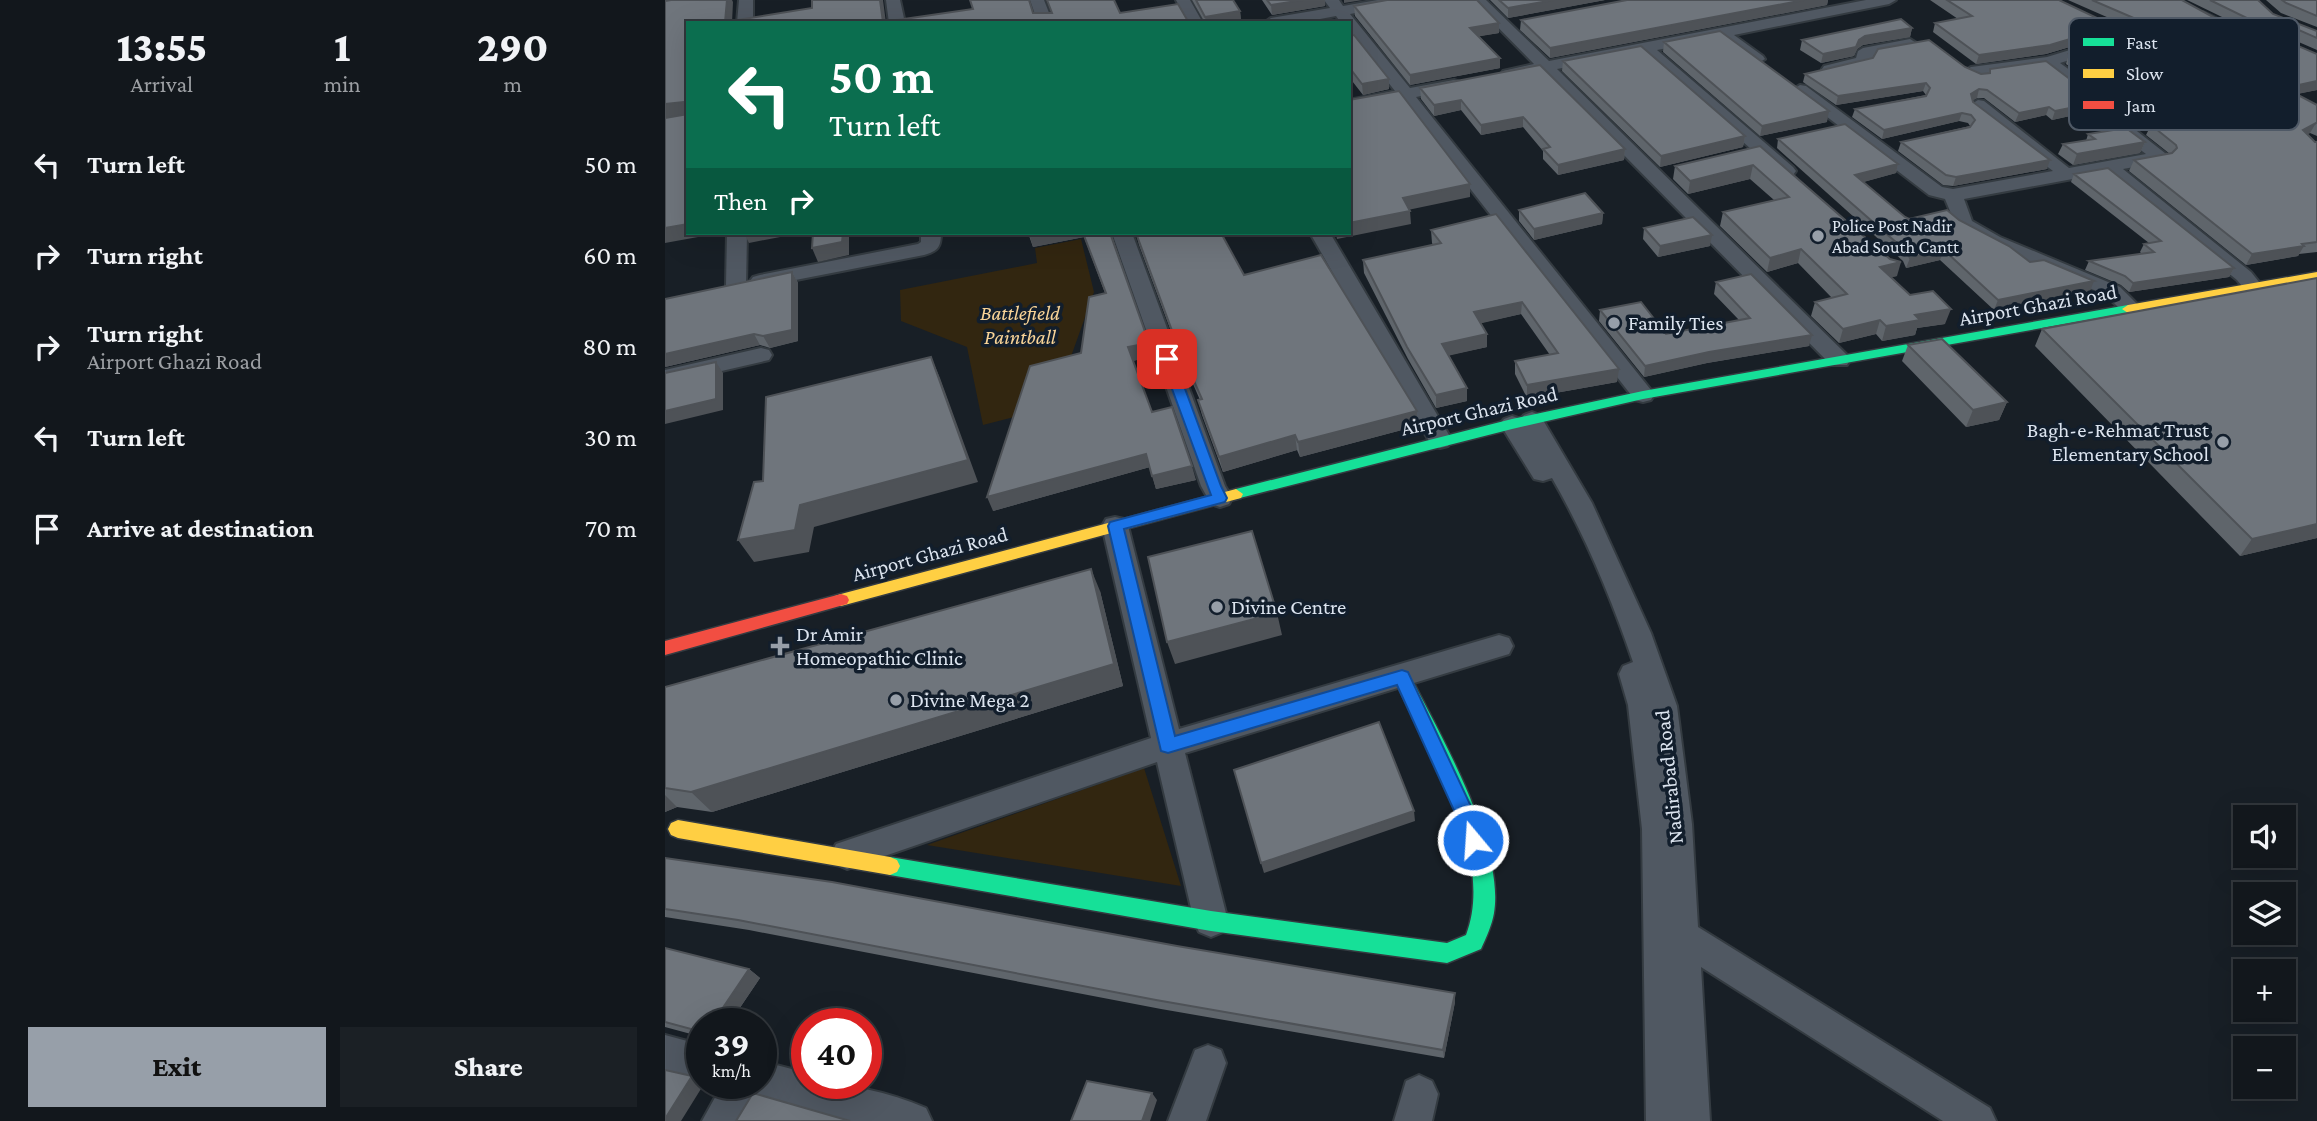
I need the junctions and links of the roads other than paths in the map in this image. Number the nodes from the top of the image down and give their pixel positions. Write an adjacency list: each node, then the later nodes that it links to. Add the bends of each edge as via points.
1 (746, 0): 11 (street)
2 (893, 0): 12 (street)
3 (1038, 0): 13 (street)
4 (1183, 0): 14 (street)
5 (1404, 0): 8 (street)
6 (1478, 0): 19 (street)
7 (1883, 1): 20 (street); 34 (street, via 1927,41 1870,51 1864,54 1864,61 1784,79)
8 (1336, 5): 15 (street); 16 (street)
9 (2183, 6): 10 (street)
10 (2207, 18)
11 (745, 21)
12 (897, 21)
13 (1045, 21)
14 (1195, 21)
15 (1278, 21)
16 (1349, 21)
17 (1529, 22): 19 (street)
18 (1351, 24): 30 (street)
19 (1504, 26): 24 (street)
20 (1722, 33): 21 (street); 25 (street)
21 (1646, 48): 24 (street); 39 (street)
22 (2069, 56): 23 (street)
23 (2048, 62): 26 (street); 28 (street)
24 (1546, 67): 27 (street); 45 (street)
25 (1774, 71)
26 (1971, 72)
27 (1495, 77)
28 (2069, 77)
29 (1470, 82): 30 (street)
30 (1407, 94): 32 (street); 60 (street)
31 (1978, 105): 44 (street)
32 (1351, 106)
33 (1856, 110): 34 (street)
34 (1839, 120): 36 (street); 40 (street)
35 (2125, 130): 42 (street, via 2161,157)
36 (1821, 131)
37 (1783, 139): 39 (street)
38 (1901, 143): 40 (street)
39 (1761, 148): 41 (street); 46 (street)
40 (1877, 148): 47 (street, via 1936,191)
41 (1740, 156)
42 (2108, 166): 44 (street); 54 (street)
43 (1679, 170): 45 (street)
44 (2067, 173): 47 (street)
45 (1655, 176): 58 (street)
46 (1804, 186)
47 (1953, 195): 56 (street, via 1964,224 2113,291)
48 (737, 235): 53 (street)
49 (931, 235): 53 (street, via 930,245 924,249)
50 (1123, 235): 63 (street)
51 (1321, 235): 62 (street)
52 (2317, 276): 54 (main road, Airport Ghazi Road)
53 (736, 286): 55 (street)
54 (2253, 288): 56 (main road, Airport Ghazi Road)
55 (712, 291)
56 (2133, 311): 58 (main road, Airport Ghazi Road)
57 (761, 355): 59 (street)
58 (1839, 360): 60 (main road, Airport Ghazi Road)
59 (665, 377)
60 (1643, 395): 61 (main road, Airport Ghazi Road)
61 (1522, 422): 62 (main road, Airport Ghazi Road); 68 (street, Nadirabad Road, via 1601,586)
62 (1440, 440): 63 (main road, Airport Ghazi Road)
63 (1220, 498): 64 (main road, Airport Ghazi Road)
64 (1115, 526): 66 (main road, Airport Ghazi Road); 69 (street)
65 (1499, 646): 67 (street)
66 (665, 648)
67 (1402, 677): 69 (street); 72 (main road, via 1467,817 1484,908 1474,942 1447,953)
68 (1657, 740): 73 (street, Nadirabad Road, via 1676,824); 82 (street, Nadirabad Road)
69 (1168, 746): 71 (street); 72 (street)
70 (678, 829): 71 (main road)
71 (839, 857): 72 (main road)
72 (1211, 922)
73 (1681, 935): 83 (street, Nadirabad Road); 84 (street)
74 (665, 1053): 75 (street)
75 (686, 1059)
76 (1208, 1063): 81 (street)
77 (777, 1083): 80 (street)
78 (735, 1099): 79 (street)
79 (721, 1121)
80 (913, 1121)
81 (1187, 1121)
82 (1665, 1121)
83 (1691, 1121)
84 (1977, 1121)

